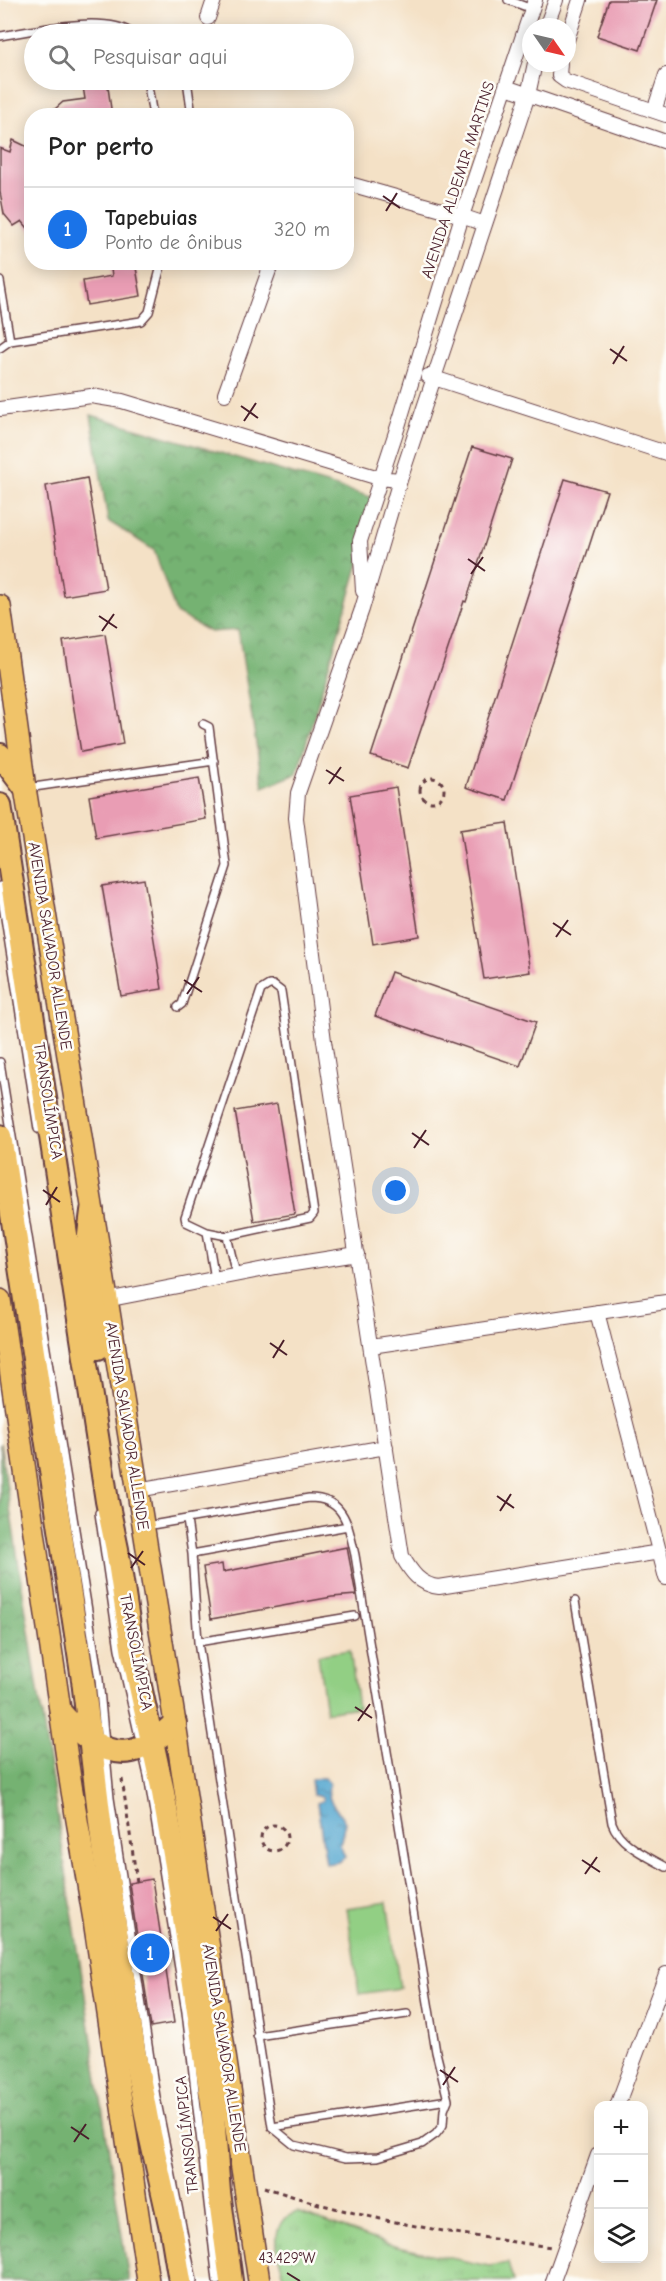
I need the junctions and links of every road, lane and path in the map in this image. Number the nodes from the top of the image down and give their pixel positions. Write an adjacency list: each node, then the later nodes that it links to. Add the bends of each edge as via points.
1 (214, 0): 6 (street)
2 (508, 0): 5 (lane)
3 (556, 0): 7 (street)
4 (580, 0): 8 (street)
5 (533, 4): 16 (street, AVENIDA ALDEMIR MARTINS)
6 (208, 18)
7 (549, 18)
8 (574, 18)
9 (85, 24): 10 (lane)
10 (110, 24)
11 (24, 33): 12 (lane)
12 (0, 36)
13 (533, 72): 19 (street)
14 (559, 72): 22 (street, via 566,81)
15 (666, 75): 22 (street)
16 (506, 87): 19 (street); 25 (street, AVENIDA ALDEMIR MARTINS)
17 (149, 90): 20 (lane)
18 (188, 90): 21 (lane)
19 (528, 95): 23 (street); 26 (street)
20 (152, 108)
21 (191, 108)
22 (660, 113)
23 (666, 142)
24 (354, 185): 25 (street)
25 (462, 216): 26 (street); 32 (street, AVENIDA ALDEMIR MARTINS)
26 (485, 224): 33 (street)
27 (160, 270): 30 (lane, via 149,312 141,321)
28 (269, 270): 34 (street)
29 (0, 281): 30 (lane)
30 (10, 341): 31 (lane)
31 (0, 348)
32 (415, 371): 33 (street); 37 (street, AVENIDA ALDEMIR MARTINS)
33 (435, 378): 36 (street); 38 (street)
34 (225, 393)
35 (0, 409): 37 (street, via 91,396 122,401)
36 (666, 453)
37 (379, 478): 38 (street); 40 (street, AVENIDA ALDEMIR MARTINS, via 360,541)
38 (400, 480): 40 (street)
39 (0, 606): 44 (main road, AVENIDA SALVADOR ALLENDE)
40 (362, 609): 55 (street, via 298,793 296,818 324,1041)
41 (203, 724): 43 (lane, via 209,727)
42 (0, 755): 44 (highway)
43 (214, 762): 44 (lane); 48 (lane, via 227,866)
44 (25, 788): 52 (main road, AVENIDA SALVADOR ALLENDE)
45 (430, 803): 45 (path, via 441,799 445,791 443,783 433,778 425,780 420,791)
46 (0, 805): 65 (highway, AVENIDA SALVADOR ALLENDE)
47 (0, 886): 51 (lane, TRANSOLÍMPICA)
48 (178, 1007)
49 (0, 1062): 78 (lane, TRANSOLÍMPICA, via 99,1679)
50 (0, 1136): 78 (highway)
51 (40, 1141)
52 (92, 1211): 59 (main road, AVENIDA SALVADOR ALLENDE); 65 (highway, via 88,1243 111,1481)
53 (207, 1232): 54 (lane); 54 (lane, via 185,1218 261,990 273,985 281,991 314,1213 310,1218); 57 (lane)
54 (227, 1236): 56 (lane)
55 (357, 1254): 56 (street); 62 (street)
56 (236, 1275): 57 (street)
57 (215, 1279): 59 (street)
58 (0, 1300): 75 (main road)
59 (106, 1300): 64 (main road, AVENIDA SALVADOR ALLENDE)
60 (666, 1302): 61 (street)
61 (597, 1312): 62 (street); 69 (street)
62 (371, 1346): 63 (street)
63 (386, 1447): 64 (street); 69 (street, via 402,1556 411,1571 431,1586)
64 (137, 1490): 67 (main road, AVENIDA SALVADOR ALLENDE)
65 (102, 1501): 77 (highway, AVENIDA SALVADOR ALLENDE, via 117,1549)
66 (187, 1520): 67 (lane); 68 (lane, via 321,1498 339,1509); 70 (lane)
67 (143, 1526): 76 (main road, AVENIDA SALVADOR ALLENDE)
68 (348, 1526): 70 (lane); 86 (lane, via 436,2052)
69 (660, 1552): 71 (street)
70 (192, 1554): 74 (lane)
71 (666, 1578)
72 (574, 1601): 81 (lane, via 615,1833)
73 (355, 1616): 74 (lane)
74 (198, 1642): 85 (lane)
75 (60, 1713): 78 (highway); 92 (main road)
76 (175, 1723): 77 (highway); 90 (main road, AVENIDA SALVADOR ALLENDE)
77 (147, 1744): 78 (highway, via 120,1752); 95 (lane, TRANSOLÍMPICA, via 148,1776 186,2012); 96 (highway, AVENIDA SALVADOR ALLENDE, via 176,1864 212,2102)
78 (99, 1745): 93 (highway, via 103,1846 135,2056); 94 (lane, TRANSOLÍMPICA, via 156,2097)
79 (122, 1779): 82 (path)
80 (281, 1849): 80 (path, via 286,1843 285,1831 269,1826 262,1833 263,1845 273,1851)
81 (666, 1867)
82 (137, 1882)
83 (666, 1974): 87 (street)
84 (407, 2014): 85 (lane)
85 (257, 2036): 88 (lane)
86 (448, 2100): 88 (lane); 88 (lane, via 443,2125 436,2134 422,2144 378,2157 346,2158 316,2152 294,2145)
87 (619, 2101)
88 (272, 2127)
89 (594, 2166): 91 (street)
90 (244, 2180): 91 (path, via 360,2215); 97 (main road, AVENIDA SALVADOR ALLENDE)
91 (564, 2248): 98 (street)
92 (148, 2281)
93 (180, 2281)
94 (193, 2281)
95 (217, 2281)
96 (231, 2281)
97 (260, 2281)
98 (553, 2281)

